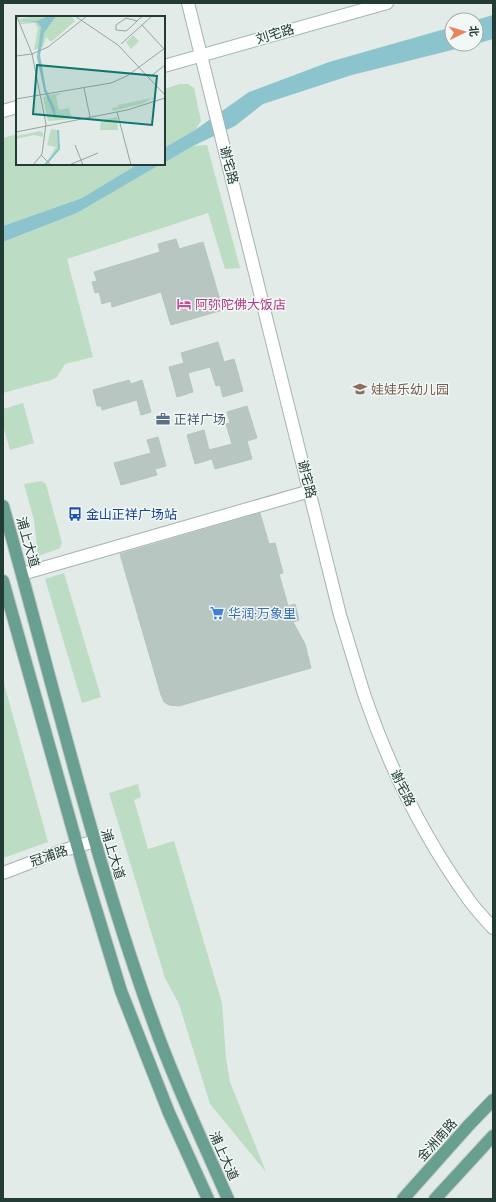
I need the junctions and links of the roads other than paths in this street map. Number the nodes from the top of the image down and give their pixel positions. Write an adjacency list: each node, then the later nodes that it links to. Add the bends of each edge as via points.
1 (188, 3): 3 (street, 谢宅路)
2 (386, 3): 3 (street, 刘宅路)
3 (201, 55): 4 (street, 刘宅路); 7 (street, 谢宅路)
4 (165, 66)
5 (16, 107): 6 (street)
6 (3, 111)
7 (310, 491): 9 (street); 14 (street, 谢宅路, via 340,615 386,752 438,851 469,901)
8 (3, 506): 9 (main road, 浦上大道)
9 (22, 574): 11 (main road, 浦上大道)
10 (3, 581): 12 (main road)
11 (95, 841): 12 (street, 冠浦路); 18 (main road, 浦上大道, via 164,1053)
12 (78, 846): 13 (street, 冠浦路); 17 (main road, via 131,1016 169,1113)
13 (3, 873)
14 (493, 928)
15 (493, 1100): 19 (main road, 金洲南路)
16 (493, 1136): 20 (main road)
17 (208, 1199)
18 (228, 1199)
19 (403, 1199)
20 (435, 1199)

